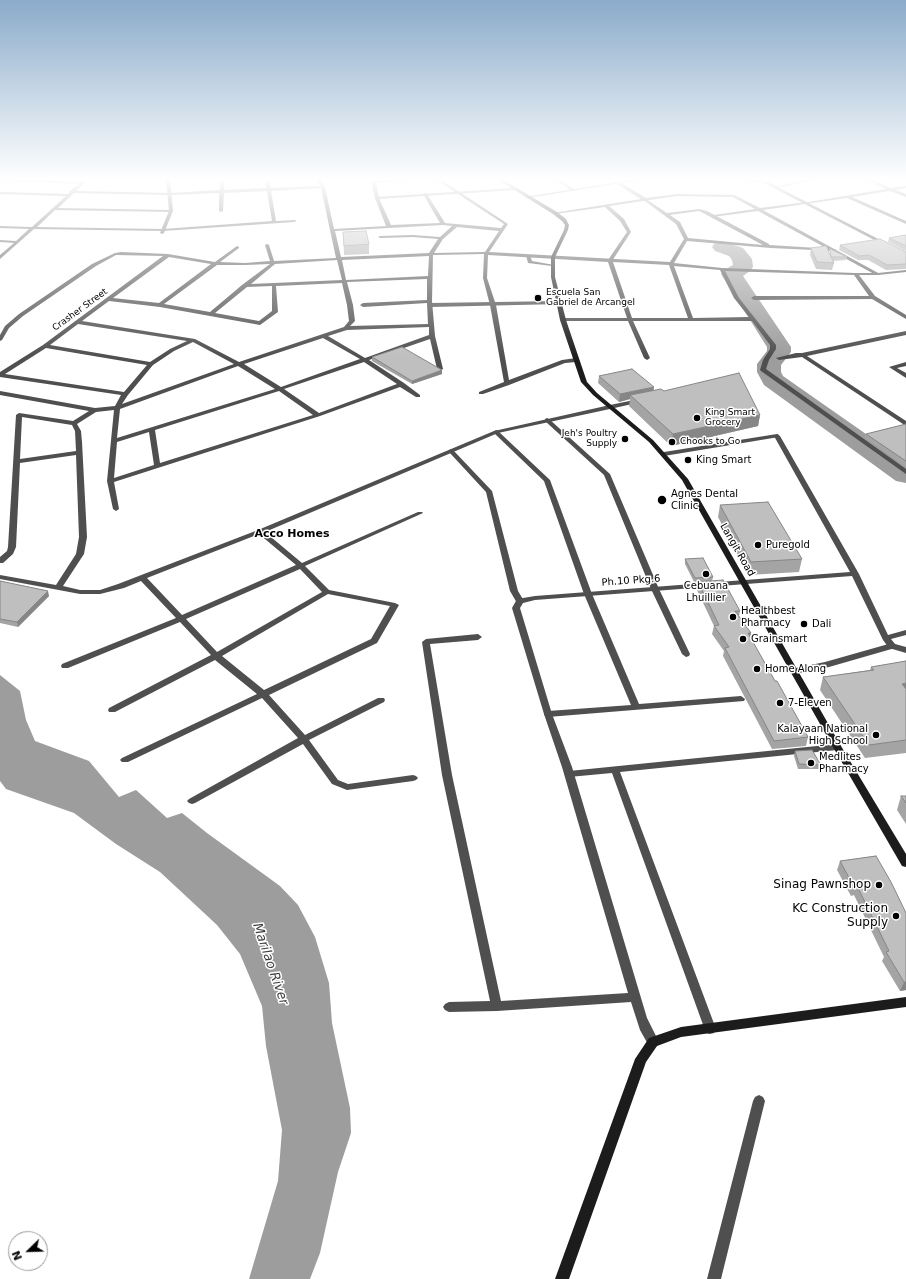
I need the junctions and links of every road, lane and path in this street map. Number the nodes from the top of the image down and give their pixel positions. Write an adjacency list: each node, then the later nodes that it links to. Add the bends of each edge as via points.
1 (441, 238): 19 (street)
2 (20, 239): 12 (street)
3 (334, 239): 24 (street)
4 (497, 239): 18 (street)
5 (562, 239): 22 (main road, Langit Road)
6 (624, 239): 25 (street)
7 (756, 239): 15 (street)
8 (813, 239): 17 (street)
9 (875, 239): 16 (street)
10 (686, 240): 15 (street); 28 (street)
11 (0, 241): 12 (street)
12 (16, 242): 23 (street)
13 (266, 245): 27 (street)
14 (237, 247): 26 (street)
15 (771, 247): 17 (street)
16 (893, 248)
17 (834, 250): 34 (street)
18 (486, 253): 19 (street); 21 (street); 47 (street, via 485,278)
19 (431, 254): 24 (street); 35 (street)
20 (168, 256): 26 (street); 42 (street, Crasher Street); 60 (street, via 115,254 88,269 21,315 7,327)
21 (528, 256): 22 (street); 29 (street, via 530,262)
22 (553, 257): 25 (street); 29 (main road, Langit Road)
23 (0, 258)
24 (338, 259): 27 (street); 37 (street)
25 (610, 260): 28 (street); 52 (street)
26 (214, 263): 27 (street); 45 (street)
27 (273, 264): 38 (street)
28 (671, 264): 30 (street); 53 (street)
29 (552, 265): 44 (main road, Langit Road)
30 (722, 269): 33 (street); 50 (street, via 737,298)
31 (906, 271): 32 (street)
32 (894, 273): 34 (street); 36 (street)
33 (855, 274): 34 (street); 40 (street)
34 (878, 274)
35 (430, 277): 37 (street); 43 (street)
36 (906, 279)
37 (344, 282): 39 (street); 56 (street, via 352,321)
38 (244, 286): 39 (street); 48 (street)
39 (274, 286): 48 (street, via 275,312 260,323)
40 (873, 297): 41 (street); 49 (street)
41 (754, 298)
42 (108, 299): 45 (street); 54 (street, Crasher Street)
43 (430, 303): 46 (street); 47 (street); 55 (street)
44 (559, 303): 47 (street); 51 (main road, Langit Road)
45 (160, 305): 48 (street)
46 (364, 305)
47 (493, 305): 75 (street)
48 (212, 314)
49 (906, 317)
50 (753, 319): 53 (street); 97 (street, via 767,336 773,349 763,370)
51 (563, 320): 52 (street); 67 (main road, Langit Road)
52 (630, 320): 53 (street); 64 (street)
53 (691, 320)
54 (77, 322): 61 (street); 62 (street, Crasher Street)
55 (432, 325): 56 (street); 59 (street)
56 (346, 328): 58 (street)
57 (906, 333): 63 (street)
58 (324, 336): 66 (street); 69 (street)
59 (432, 336): 66 (street); 71 (street)
60 (0, 339)
61 (193, 340): 68 (street); 69 (street)
62 (45, 346): 68 (street); 72 (street, Crasher Street)
63 (802, 355): 65 (street); 88 (street)
64 (647, 358)
65 (779, 358)
66 (364, 360): 74 (street); 76 (street)
67 (576, 360): 75 (street, via 564,361); 82 (main road, Langit Road, via 584,382)
68 (151, 364): 79 (street)
69 (239, 364): 76 (street); 83 (street)
70 (906, 364): 73 (street, via 892,367)
71 (440, 368)
72 (0, 375): 79 (street)
73 (906, 376)
74 (402, 384): 80 (street); 85 (street)
75 (507, 384): 78 (street)
76 (280, 389): 85 (street); 89 (street)
77 (0, 393): 84 (street)
78 (481, 393)
79 (125, 394): 83 (street)
80 (418, 396)
81 (647, 399): 82 (street)
82 (610, 407): 86 (street); 94 (main road, Langit Road)
83 (117, 408): 84 (street); 91 (street)
84 (95, 410): 87 (street)
85 (318, 416): 96 (street)
86 (547, 420): 90 (street); 109 (street, via 606,474)
87 (74, 423): 93 (street, via 78,431); 95 (street, via 19,415)
88 (906, 424)
89 (152, 429): 91 (street); 96 (street)
90 (496, 432): 92 (street); 111 (street, via 547,480)
91 (113, 441): 98 (street)
92 (451, 451): 101 (street); 112 (street, via 489,491 514,591)
93 (79, 453): 95 (street); 108 (street, via 83,537 80,554)
94 (664, 454): 104 (street, via 777,436); 107 (main road, Langit Road, via 685,479)
95 (18, 460): 102 (street, via 12,548)
96 (157, 466): 98 (street)
97 (906, 472)
98 (110, 481): 99 (street)
99 (116, 509)
100 (420, 513): 103 (street)
101 (260, 531): 103 (street); 106 (street)
102 (0, 561)
103 (300, 565): 110 (street); 113 (street)
104 (854, 574): 107 (street, Ph.10 Pkg.6); 116 (street)
105 (0, 577): 108 (street)
106 (142, 577): 108 (street, via 100,592); 113 (street)
107 (744, 582): 109 (street, Ph.10 Pkg.6); 122 (main road, Langit Road)
108 (58, 588)
109 (655, 589): 111 (street, Ph.10 Pkg.6); 119 (street)
110 (327, 592): 120 (street); 123 (street, via 395,605 374,641)
111 (588, 594): 112 (street, Ph.10 Pkg.6); 126 (street)
112 (520, 601): 128 (street, via 516,608)
113 (182, 618): 120 (street); 121 (street)
114 (906, 632): 116 (street)
115 (478, 637): 139 (street, via 426,642 447,775)
116 (886, 638): 117 (street)
117 (892, 646): 118 (street); 122 (street, via 826,665)
118 (906, 650)
119 (686, 654)
120 (216, 656): 123 (street); 127 (street)
121 (64, 666)
122 (794, 671): 130 (main road, Langit Road)
123 (263, 694): 129 (street); 131 (street)
124 (741, 698): 126 (street)
125 (381, 700): 129 (street)
126 (636, 707): 128 (street)
127 (112, 710)
128 (548, 714): 133 (street)
129 (304, 739): 134 (street, via 335,782 347,788); 135 (street)
130 (837, 746): 132 (street); 136 (main road, Langit Road)
131 (125, 760)
132 (615, 770): 133 (street); 141 (street)
133 (568, 774): 137 (street)
134 (413, 778)
135 (192, 800)
136 (906, 863)
137 (635, 997): 139 (street); 142 (street, via 646,1030)
138 (906, 1002): 141 (main road)
139 (497, 1006): 140 (street)
140 (449, 1007)
141 (710, 1029): 142 (main road, via 681,1032)
142 (654, 1042): 144 (main road, via 641,1059)
143 (760, 1101): 145 (street)
144 (562, 1279)
145 (714, 1279)

